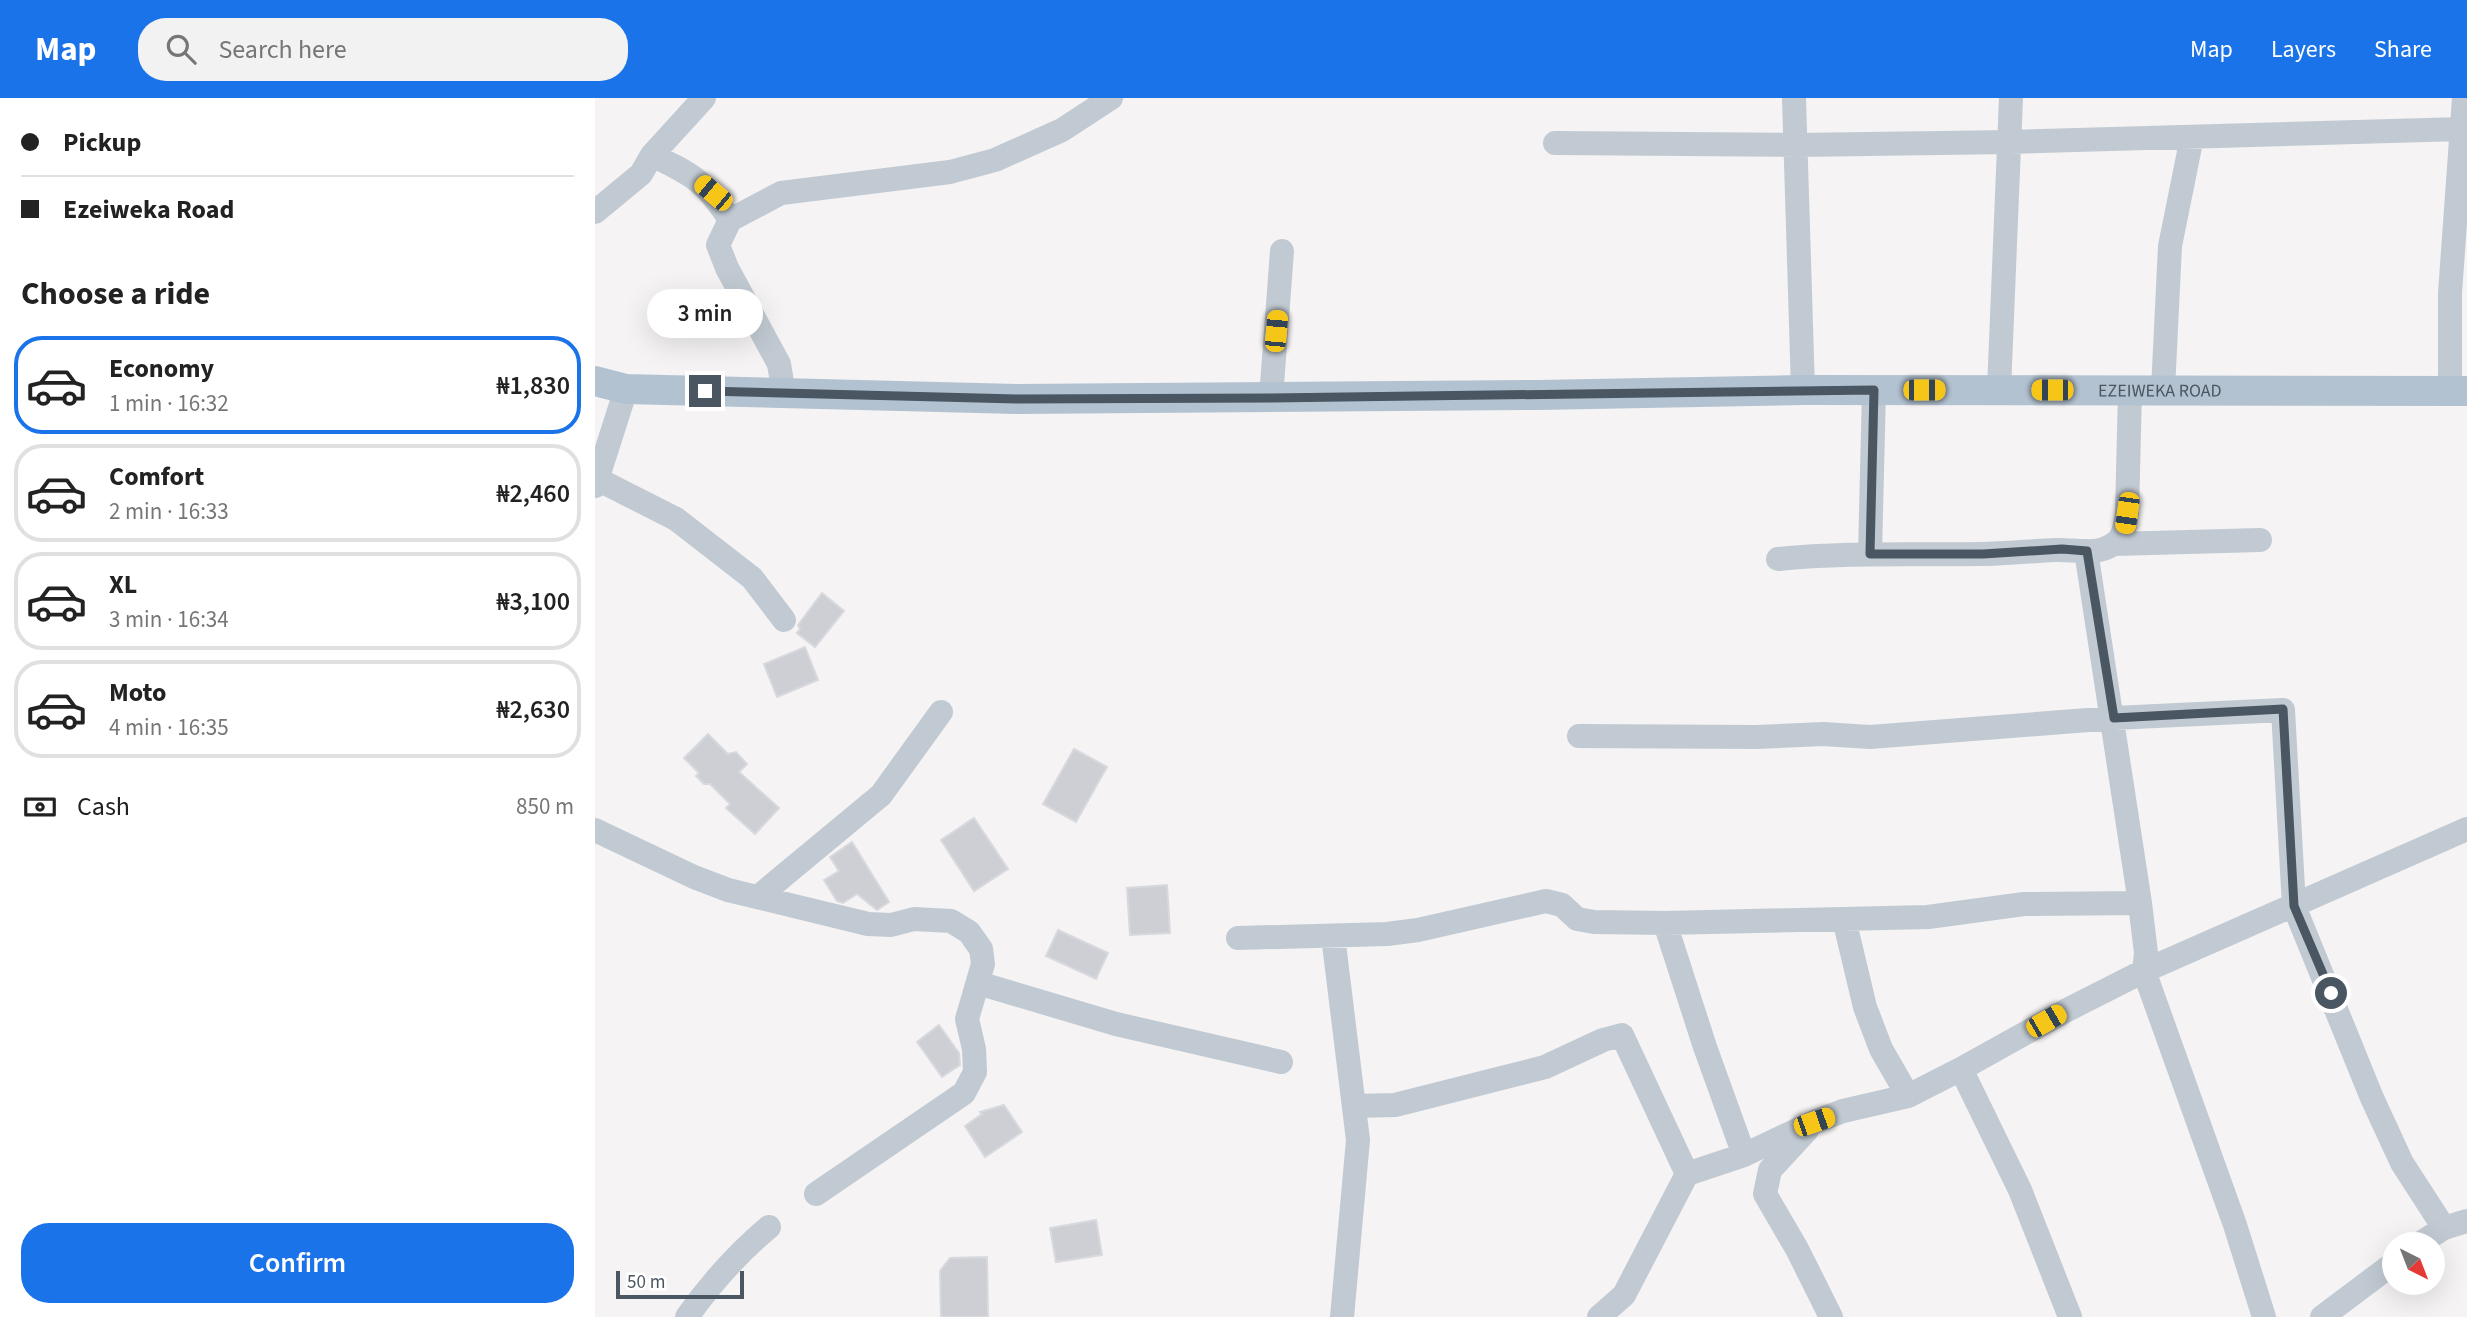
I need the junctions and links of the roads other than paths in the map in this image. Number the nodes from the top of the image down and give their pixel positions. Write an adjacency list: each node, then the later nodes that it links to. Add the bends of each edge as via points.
1 (704, 98): 11 (street)
2 (1111, 98): 13 (street, via 1062,130 995,160 950,172 781,193)
3 (1794, 98): 10 (street)
4 (2011, 98): 8 (street)
5 (2464, 98): 6 (street)
6 (2461, 130): 7 (street); 15 (street)
7 (2192, 137): 8 (street); 21 (street, via 2170,246)
8 (2010, 142): 10 (street); 20 (street)
9 (1555, 143): 10 (street)
10 (1797, 145): 18 (street)
11 (652, 155): 12 (street, via 641,174); 13 (street, via 691,174 713,193)
12 (595, 212)
13 (730, 220): 24 (street, via 718,245 779,364)
14 (1282, 251): 25 (street)
15 (2458, 292): 23 (street)
16 (595, 381): 17 (main road, EZEIWEKA ROAD)
17 (626, 389): 24 (main road, EZEIWEKA ROAD); 26 (street)
18 (1803, 390): 19 (main road, EZEIWEKA ROAD); 25 (main road, EZEIWEKA ROAD)
19 (1874, 390): 20 (main road, EZEIWEKA ROAD); 30 (street)
20 (1999, 390): 22 (main road, EZEIWEKA ROAD)
21 (2163, 390): 22 (main road, EZEIWEKA ROAD); 23 (main road, EZEIWEKA ROAD)
22 (2130, 391): 28 (street, via 2127,513 2125,531)
23 (2458, 391)
24 (784, 394): 25 (main road, EZEIWEKA ROAD)
25 (1271, 398)
26 (596, 483): 32 (street, via 676,519 752,578)
27 (2260, 540): 28 (street)
28 (2114, 544): 29 (street)
29 (2087, 551): 30 (street); 34 (street)
30 (1870, 554): 31 (street)
31 (1778, 559)
32 (784, 621)
33 (941, 712): 38 (street, via 881,795)
34 (2114, 718): 35 (street, via 1870,737); 39 (street); 40 (street, via 2283,709)
35 (1579, 736)
36 (2467, 829): 40 (street)
37 (595, 830): 38 (street, via 694,877)
38 (758, 897): 46 (street, via 869,923 951,921 969,932 981,949)
39 (2140, 903): 41 (street, via 2024,904 1928,917); 45 (street)
40 (2294, 906): 45 (street); 55 (street, via 2402,1163)
41 (1843, 919): 42 (street); 49 (street, via 1865,1007 1881,1049)
42 (1665, 923): 43 (street, via 1577,919 1562,905 1546,901 1418,930); 52 (street)
43 (1333, 936): 44 (street); 50 (street)
44 (1238, 938)
45 (2144, 971): 48 (street); 64 (street)
46 (978, 983): 47 (street, via 1116,1024); 54 (street, via 967,1019 975,1072 964,1093)
47 (1281, 1062)
48 (1961, 1069): 49 (street); 63 (street, via 2020,1190)
49 (1908, 1096): 51 (street)
50 (1354, 1106): 53 (street, via 1395,1105 1545,1067 1622,1035); 60 (street, via 1358,1140)
51 (1814, 1122): 52 (street); 62 (street, via 1770,1170 1765,1194)
52 (1744, 1155): 53 (street)
53 (1688, 1174): 58 (street)
54 (816, 1194)
55 (2455, 1225)
56 (769, 1227): 59 (street, via 729,1264)
57 (2382, 1272): 65 (street)
58 (1629, 1306): 61 (street)
59 (687, 1317)
60 (1342, 1317)
61 (1599, 1317)
62 (1831, 1317)
63 (2070, 1317)
64 (2265, 1317)
65 (2322, 1317)

